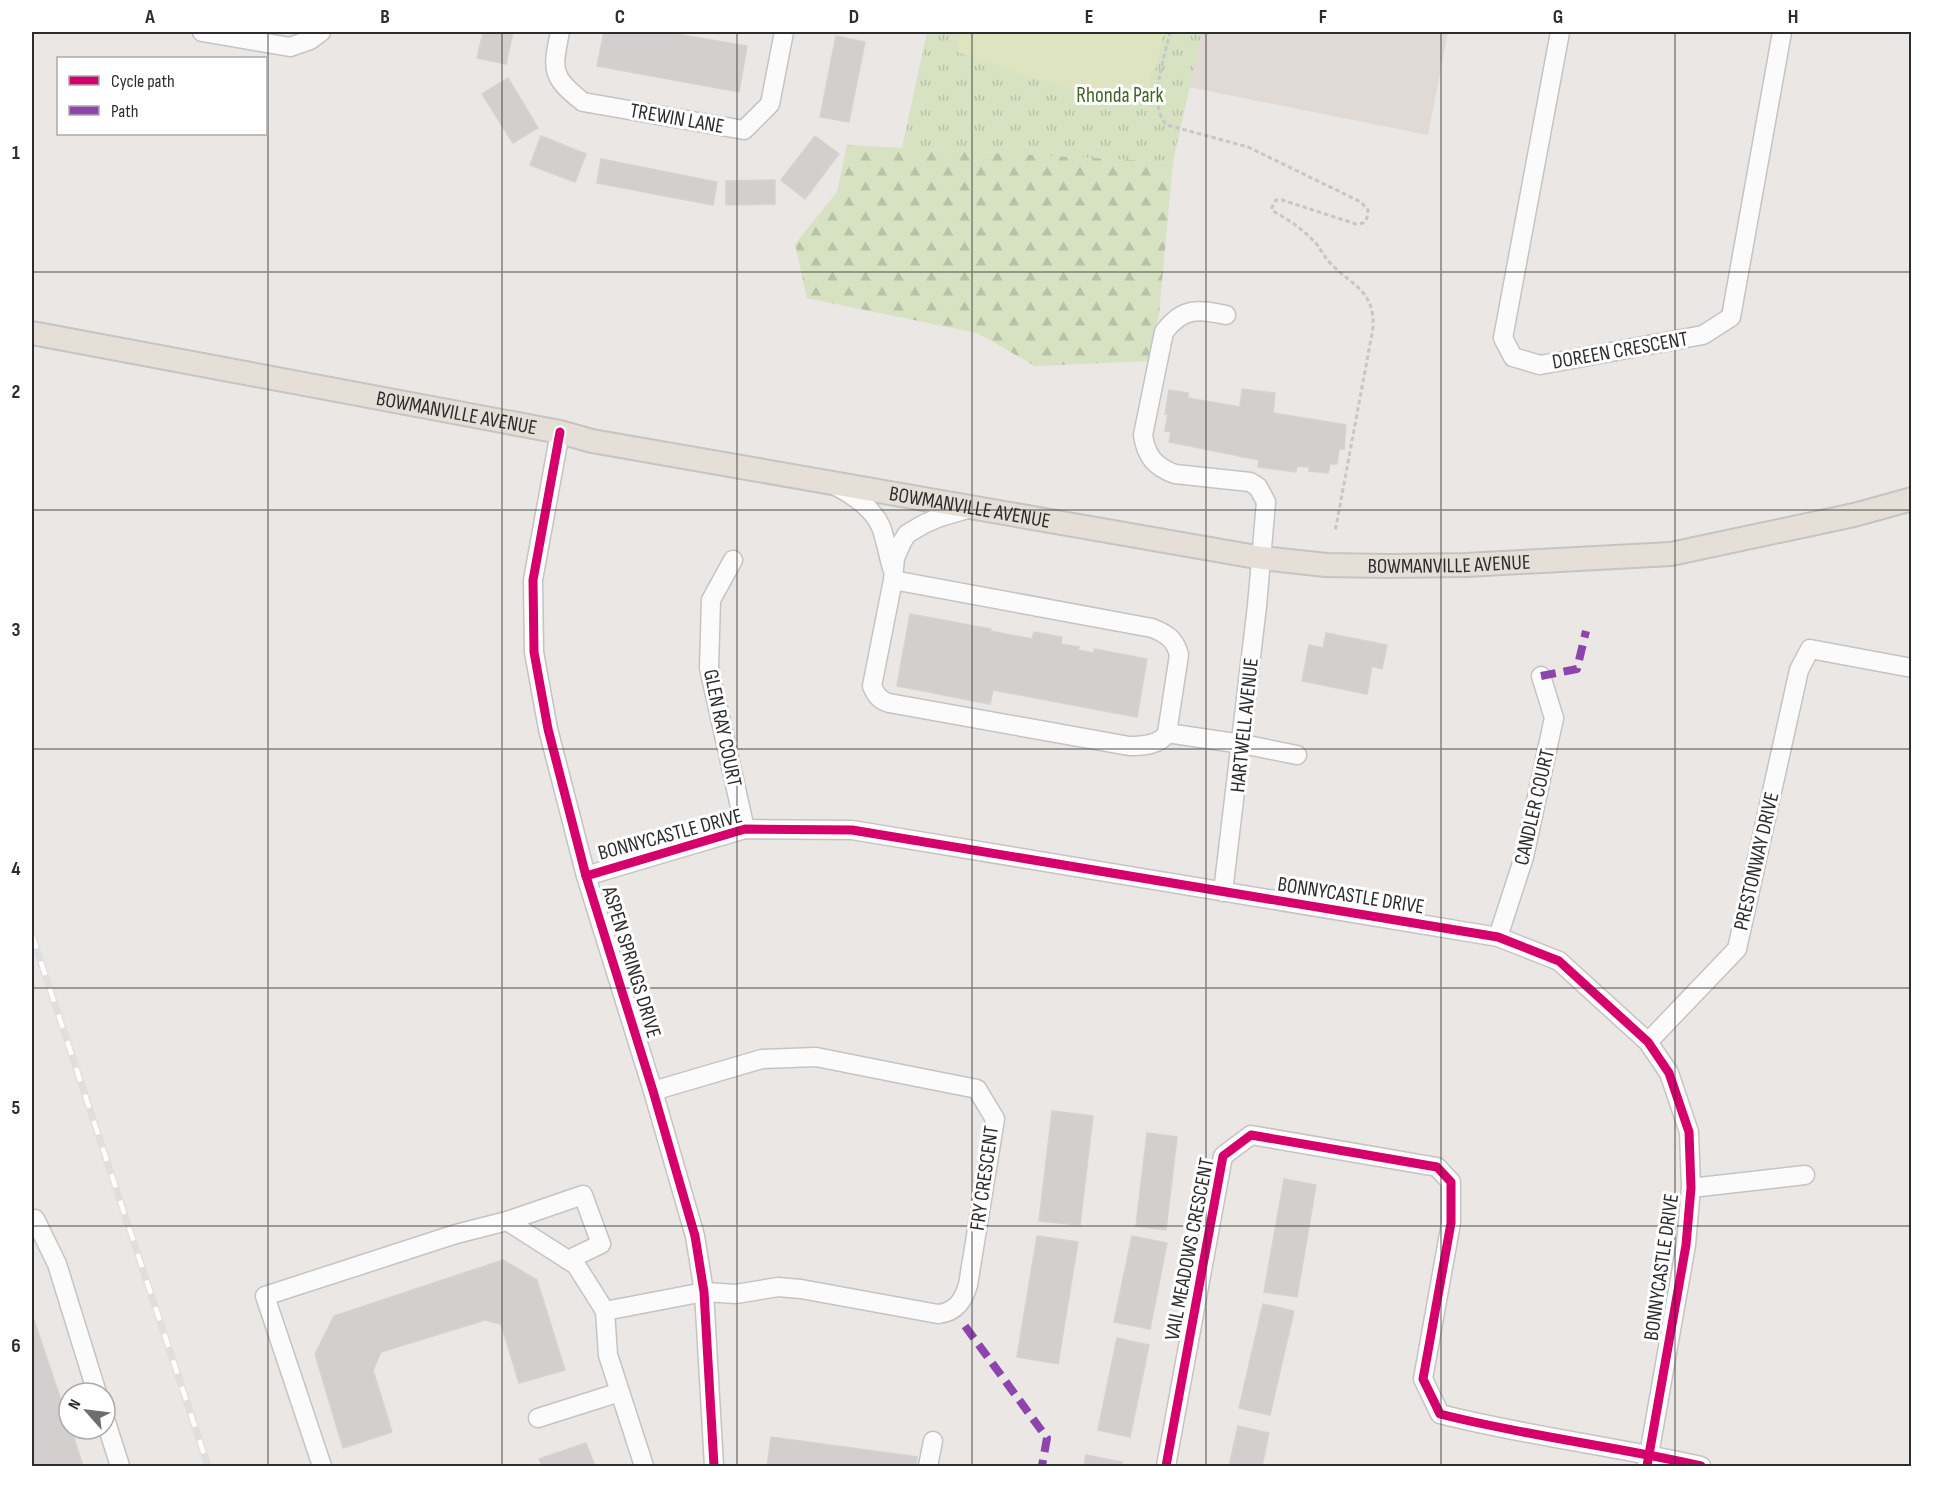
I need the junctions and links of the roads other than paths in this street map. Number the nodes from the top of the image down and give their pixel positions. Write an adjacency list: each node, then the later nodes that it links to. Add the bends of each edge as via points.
1 (202, 32): 2 (street, via 290,47)
2 (321, 32)
3 (560, 32): 4 (street, TREWIN LANE, via 554,62 563,86 583,102 744,130 770,104)
4 (784, 32)
5 (1560, 32): 6 (street, DOREEN CRESCENT, via 1503,338 1513,357 1540,365 1703,335 1731,317)
6 (1782, 32)
7 (1226, 315): 13 (street, HARTWELL AVENUE, via 1206,311 1183,314 1164,332 1143,435 1145,449 1152,461 1169,472 1242,480 1258,487 1266,502)
8 (32, 333): 9 (main road, BOWMANVILLE AVENUE)
9 (560, 432): 10 (main road, BOWMANVILLE AVENUE); 22 (street, ASPEN SPRINGS DRIVE, via 533,580 534,652 548,729)
10 (832, 484): 12 (main road, BOWMANVILLE AVENUE); 15 (street, via 859,500 876,518)
11 (1911, 499): 13 (main road, BOWMANVILLE AVENUE, via 1671,554 1389,566)
12 (971, 508): 13 (main road, BOWMANVILLE AVENUE); 15 (street, via 940,517 907,534 898,549)
13 (1262, 558): 19 (street, HARTWELL AVENUE)
14 (733, 560): 21 (street, GLEN RAY COURT, via 711,600 709,668)
15 (893, 575): 18 (street, via 1163,632 1171,638 1179,656); 18 (street, via 872,686 881,700 1129,746 1159,742)
16 (1911, 668): 25 (street, PRESTONWAY DRIVE, via 1810,649 1799,670 1737,949)
17 (1541, 676): 24 (street, CANDLER COURT, via 1554,718 1524,857)
18 (1167, 733): 19 (street)
19 (1242, 744): 20 (street); 23 (street, HARTWELL AVENUE)
20 (1296, 755)
21 (745, 829): 22 (street, BONNYCASTLE DRIVE); 23 (street, BONNYCASTLE DRIVE, via 852,830)
22 (586, 876): 26 (street, ASPEN SPRINGS DRIVE)
23 (1223, 891): 24 (street, BONNYCASTLE DRIVE)
24 (1498, 938): 25 (street, BONNYCASTLE DRIVE, via 1560,961)
25 (1648, 1042): 28 (street, BONNYCASTLE DRIVE, via 1670,1073 1689,1132)
26 (653, 1091): 32 (street, ASPEN SPRINGS DRIVE, via 695,1236); 32 (street, FRY CRESCENT, via 762,1059 816,1057 977,1089 995,1119 968,1285 956,1307 948,1312 938,1314 778,1287 736,1294)
27 (1805, 1175): 28 (street)
28 (1691, 1188): 39 (street, BONNYCASTLE DRIVE, via 1686,1245)
29 (32, 1220): 34 (street, via 35,1219 57,1264)
30 (507, 1221): 31 (street); 31 (street, via 583,1195 601,1244); 41 (street, via 265,1296)
31 (568, 1260): 33 (street, via 576,1265)
32 (704, 1292): 33 (street); 43 (street, ASPEN SPRINGS DRIVE)
33 (604, 1311): 35 (street, via 608,1355)
34 (93, 1381)
35 (620, 1392): 36 (street); 42 (street)
36 (538, 1418)
37 (112, 1441): 40 (street)
38 (933, 1441): 44 (street)
39 (1648, 1461): 45 (street, VAIL MEADOWS CRESCENT, via 1440,1414 1423,1379 1451,1223 1451,1182 1437,1167 1251,1135 1222,1156); 46 (street)
40 (120, 1467)
41 (322, 1467)
42 (644, 1467)
43 (714, 1467)
44 (928, 1467)
45 (1166, 1467)
46 (1701, 1467)

